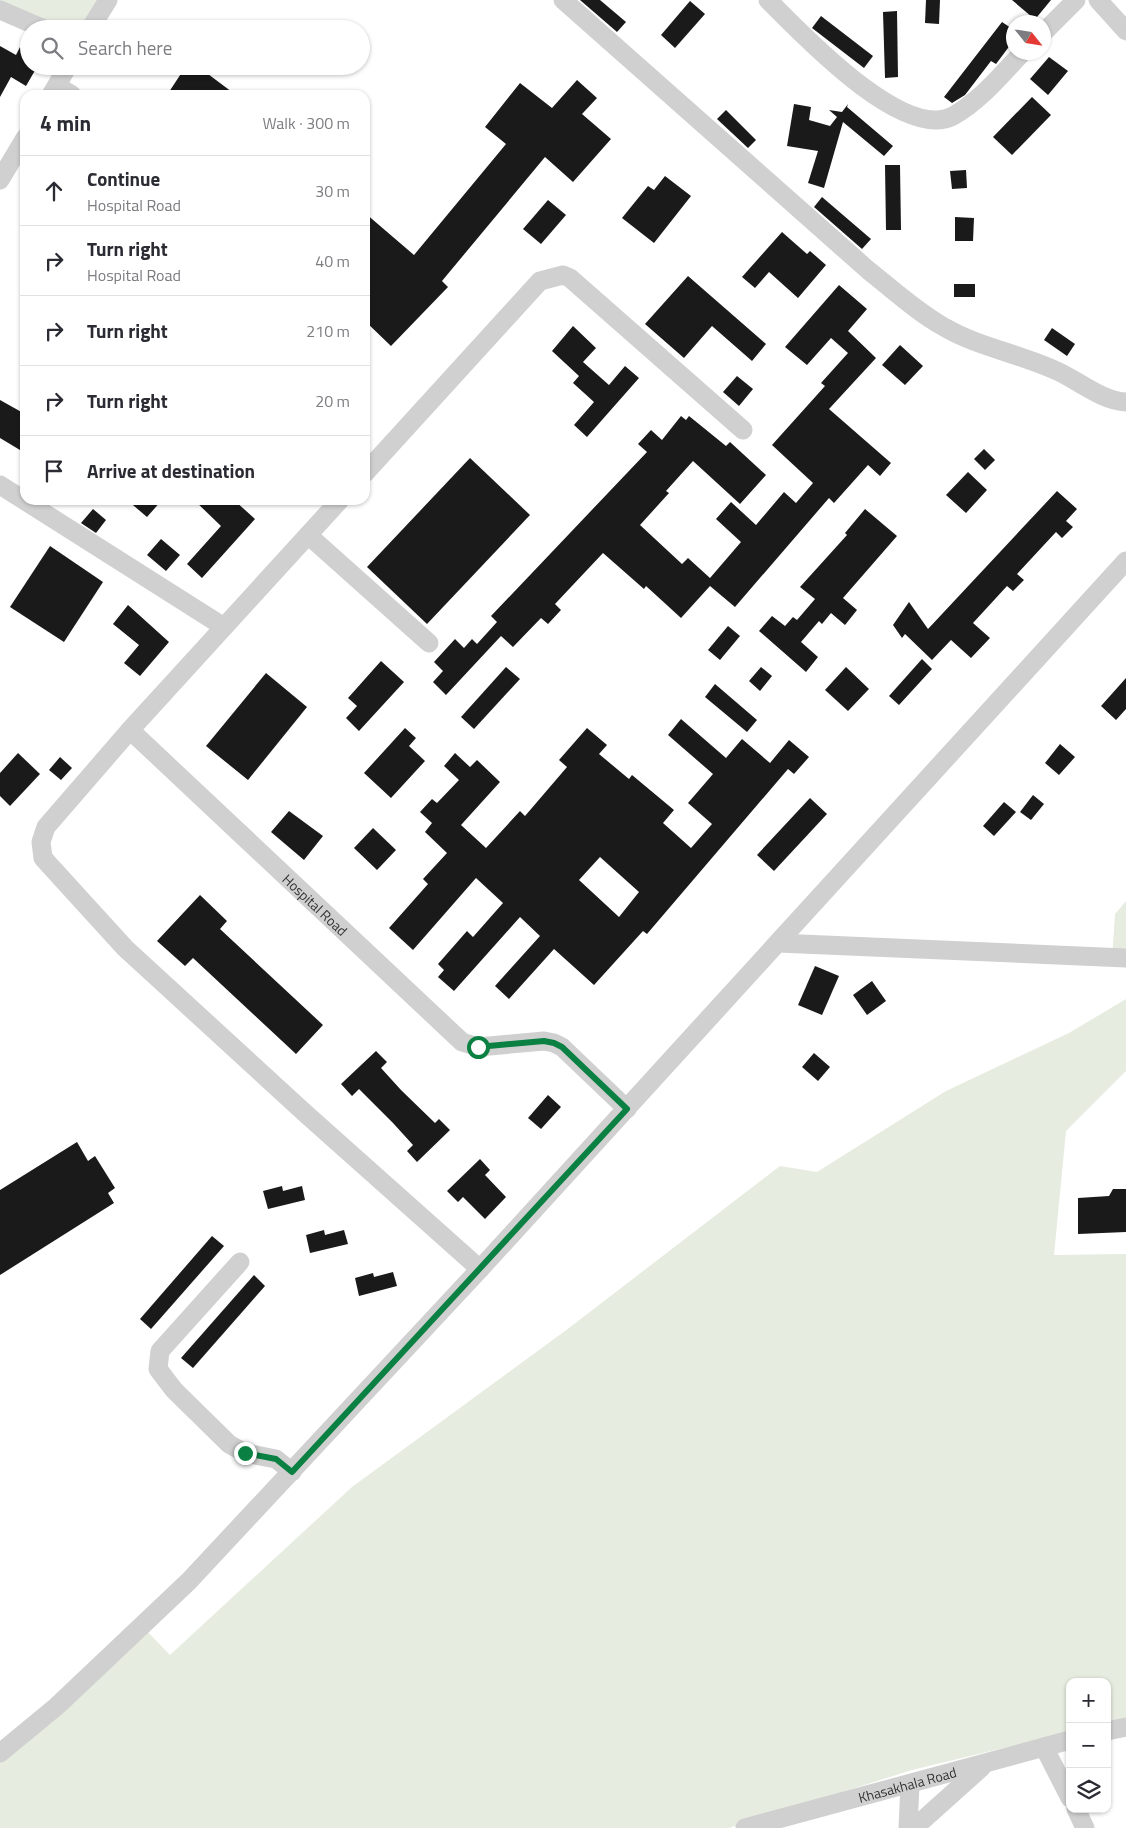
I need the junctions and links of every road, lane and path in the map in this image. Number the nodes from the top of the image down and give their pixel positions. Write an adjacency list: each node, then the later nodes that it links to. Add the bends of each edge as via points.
1 (108, 0): 8 (street)
2 (563, 0): 16 (street, via 860,264 921,311 971,340 1006,350 1057,371 1108,398)
3 (768, 0): 11 (street, via 820,52 893,108 921,120 951,117 980,96)
4 (1076, 0): 9 (street)
5 (1098, 0): 10 (street)
6 (0, 10): 7 (street)
7 (23, 20)
8 (96, 20)
9 (1051, 25)
10 (1126, 31)
11 (1015, 60)
12 (65, 75): 13 (street)
13 (61, 90)
14 (20, 146): 15 (street)
15 (0, 180)
16 (1126, 402)
17 (743, 430): 18 (street, via 570,278 563,276 540,281)
18 (370, 467)
19 (0, 485): 20 (street)
20 (20, 498)
21 (32, 505): 25 (street)
22 (335, 505): 23 (street)
23 (308, 535): 25 (street); 26 (street)
24 (1126, 562): 28 (street)
25 (224, 627): 27 (street)
26 (429, 643)
27 (130, 730): 30 (street, Hospital Road, via 462,1042 478,1047 544,1041 554,1043); 32 (street, via 46,827 40,842 43,858 125,948)
28 (778, 944): 29 (street); 30 (street)
29 (1126, 958)
30 (627, 1109): 32 (street)
31 (240, 1262): 33 (street, via 160,1351 158,1369 174,1390 229,1444 245,1453 276,1459)
32 (480, 1269): 33 (street)
33 (292, 1472): 38 (street, via 150,1618 57,1706)
34 (1126, 1726): 35 (street)
35 (1111, 1730)
36 (1066, 1741): 37 (street, Khasakhala Road)
37 (1044, 1747): 39 (street, Khasakhala Road); 41 (street)
38 (0, 1753)
39 (985, 1764): 40 (street, Khasakhala Road); 45 (street)
40 (910, 1785): 43 (street, Khasakhala Road); 44 (street)
41 (1066, 1790)
42 (1078, 1813): 46 (street)
43 (744, 1828)
44 (908, 1828)
45 (914, 1828)
46 (1085, 1828)

